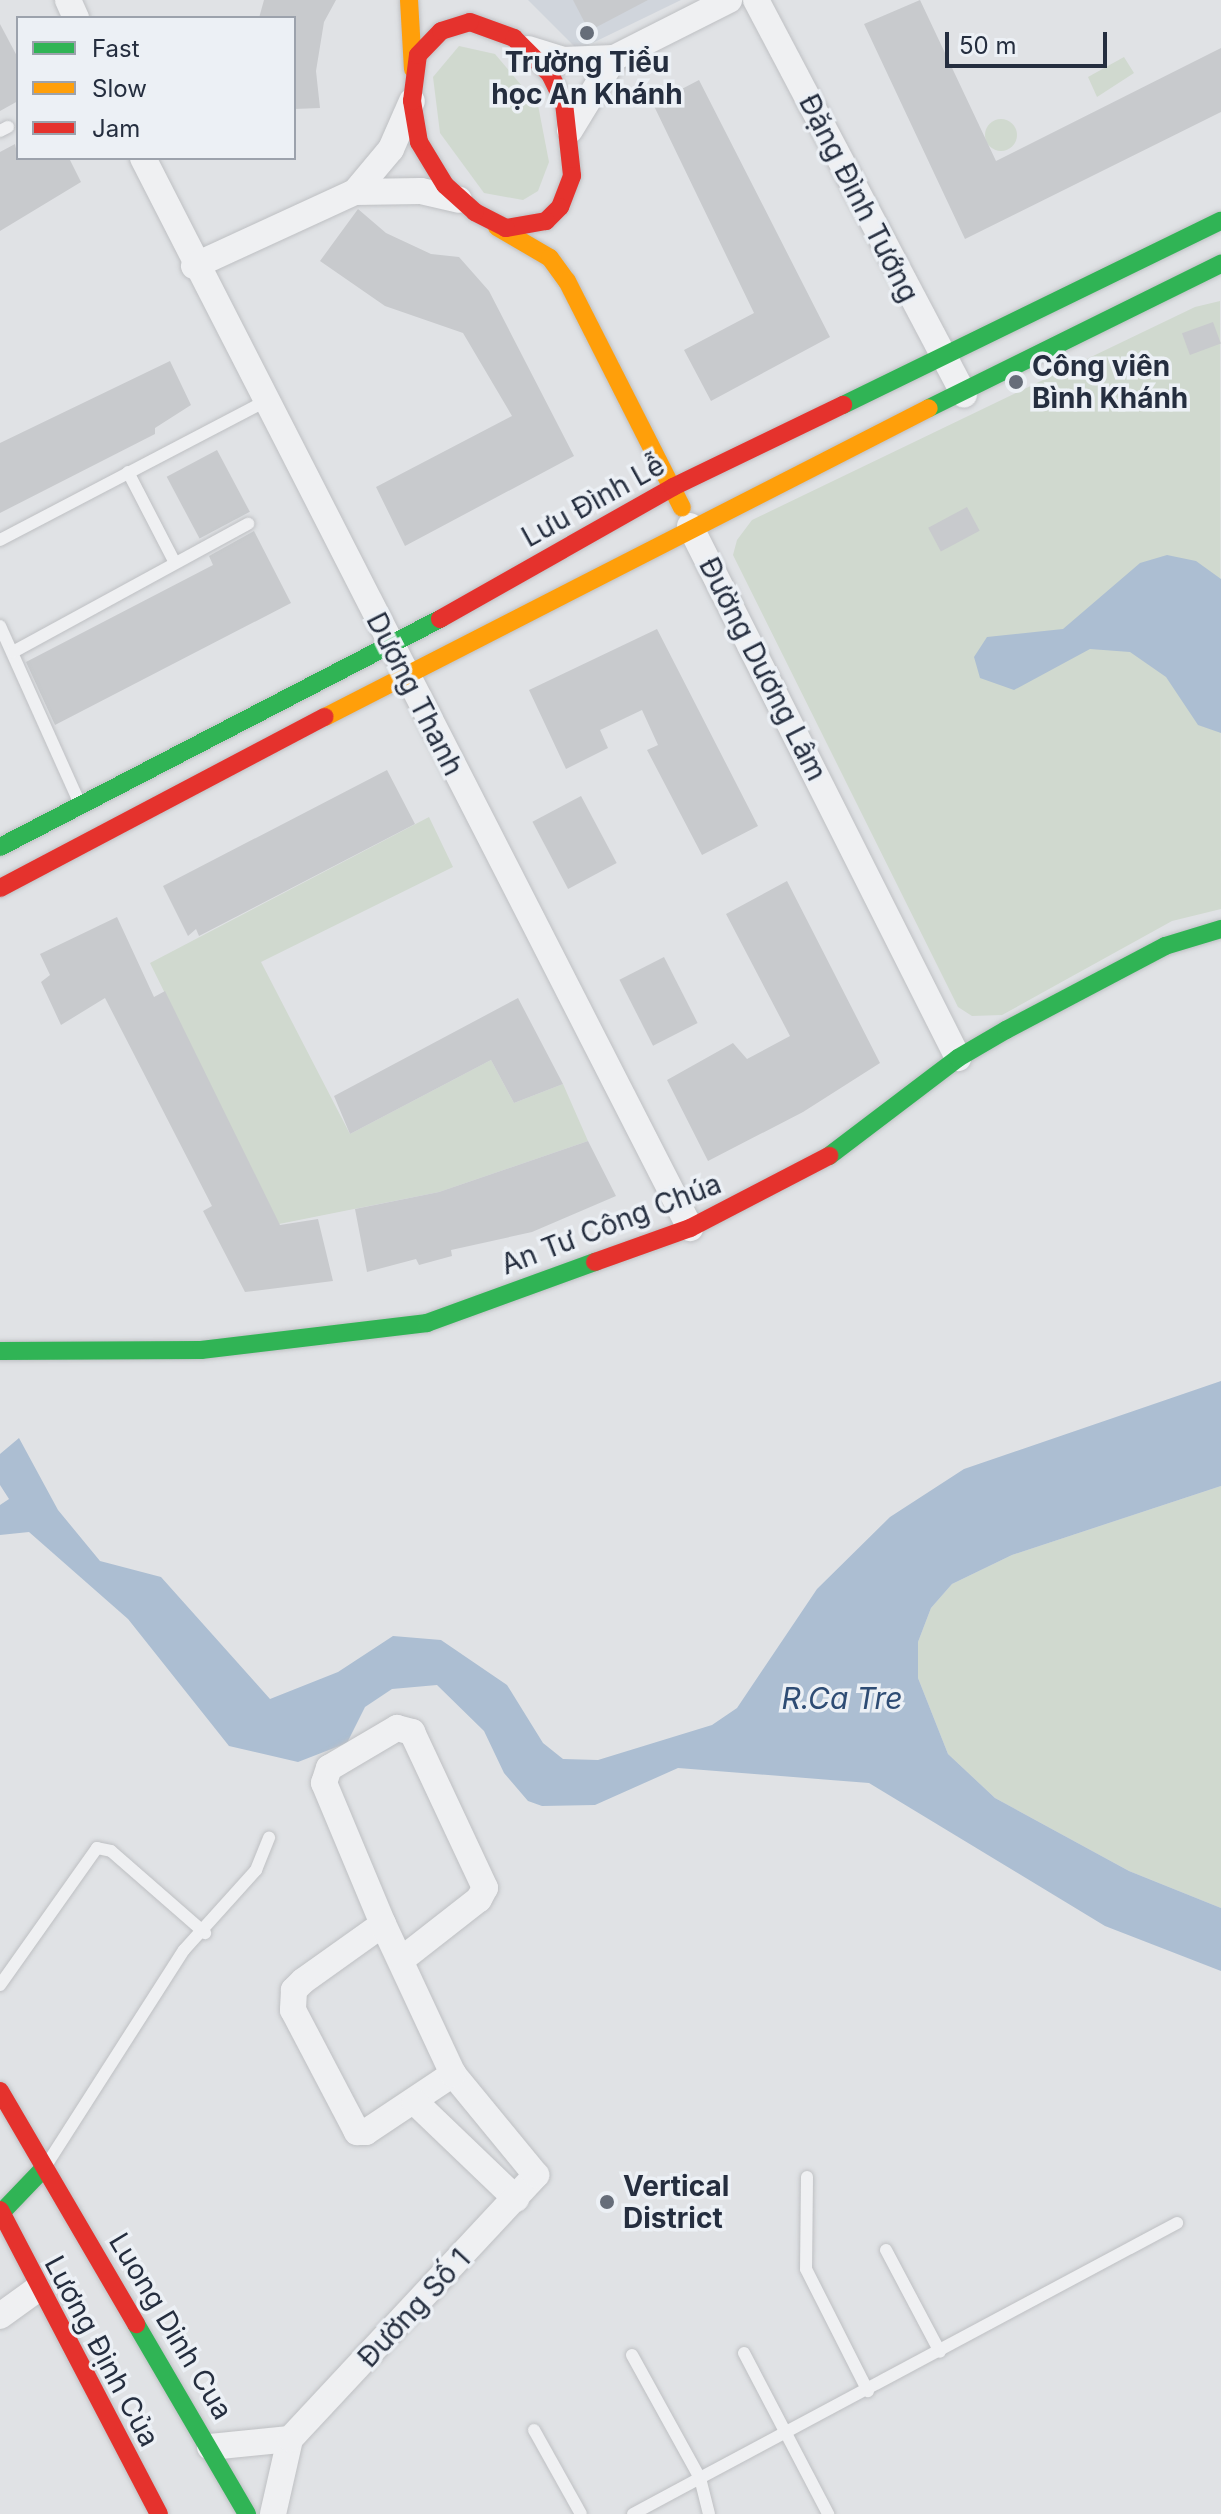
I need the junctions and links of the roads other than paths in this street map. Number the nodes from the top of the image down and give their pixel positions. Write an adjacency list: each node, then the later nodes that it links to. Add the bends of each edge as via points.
1 (409, 0): 8 (street)
2 (729, 0): 7 (street)
3 (756, 0): 22 (street, Đặng Đình Tướng)
4 (460, 6): 5 (street)
5 (500, 30): 6 (street); 8 (street, via 454,25 430,39)
6 (524, 48): 7 (street, via 563,60); 10 (street, via 550,74)
7 (614, 58): 10 (street)
8 (413, 69): 9 (street)
9 (412, 101): 13 (street, via 391,149); 14 (street, via 431,167)
10 (570, 130): 12 (street)
11 (144, 160): 20 (street, Dương Thanh)
12 (572, 176): 15 (street, via 560,207 546,221 519,228); 17 (street)
13 (355, 192): 14 (street, via 410,190); 20 (street)
14 (459, 200): 15 (street)
15 (490, 221): 21 (street, Đường Dương Lâm, via 550,258)
16 (1221, 221): 22 (street, Lưu Đình Lễ)
17 (570, 223)
18 (569, 250): 21 (street)
19 (1221, 264): 23 (street)
20 (194, 266): 24 (street, Dương Thanh)
21 (567, 281): 26 (street, Đường Dương Lâm)
22 (942, 361): 23 (street, Đặng Đình Tướng); 26 (street, Lưu Đình Lễ)
23 (964, 395): 28 (street)
24 (264, 402): 25 (lane); 32 (street, Dương Thanh)
25 (128, 472): 29 (lane); 30 (lane)
26 (673, 487): 28 (street, Đường Dương Lâm); 32 (street, Lưu Đình Lễ)
27 (248, 524): 30 (lane)
28 (690, 526): 34 (street); 39 (street, Đường Dương Lâm)
29 (0, 540)
30 (174, 561): 33 (lane)
31 (0, 626): 33 (lane)
32 (391, 647): 34 (street, Dương Thanh); 35 (street, Lưu Đình Lễ)
33 (13, 652): 35 (lane)
34 (406, 680): 37 (street); 40 (street, Dương Thanh)
35 (80, 805): 36 (street, Lưu Đình Lễ)
36 (0, 847)
37 (0, 888)
38 (1221, 929): 39 (street, An Tư Công Chúa, via 1165,946)
39 (958, 1058): 40 (street, An Tư Công Chúa, via 832,1154)
40 (690, 1228): 41 (street, An Tư Công Chúa, via 427,1323 201,1350)
41 (0, 1351)
42 (269, 1838): 44 (lane, via 256,1870)
43 (383, 1924): 45 (street); 45 (street, via 323,1779 329,1768 397,1728 412,1732 485,1888 479,1899); 49 (street, via 303,1981 294,1990 293,2010 351,2127 366,2132)
44 (205, 1933): 46 (lane, via 111,1851 97,1848); 50 (lane, via 184,1950)
45 (401, 1960): 47 (street)
46 (0, 1985)
47 (453, 2074): 49 (street); 52 (street, Đường Số 1, via 536,2175)
48 (0, 2091): 50 (street)
49 (415, 2102): 52 (street)
50 (44, 2168): 53 (street); 65 (street, Luong Dinh Cua)
51 (807, 2177): 61 (lane, via 806,2269)
52 (516, 2199): 64 (street, Đường Số 1)
53 (1, 2212): 56 (street, Lương Định Của)
54 (1177, 2223): 58 (lane)
55 (886, 2250): 58 (lane)
56 (36, 2290): 57 (street); 66 (street, Lương Định Của)
57 (0, 2316)
58 (940, 2352): 61 (lane)
59 (744, 2353): 63 (lane)
60 (632, 2355): 67 (lane)
61 (868, 2391): 63 (lane)
62 (534, 2430): 72 (lane)
63 (789, 2434): 67 (lane); 75 (lane)
64 (290, 2439): 65 (street); 71 (street)
65 (210, 2447): 70 (street, Luong Dinh Cua)
66 (129, 2465): 68 (street); 69 (street, Lương Định Của)
67 (700, 2478): 73 (lane); 74 (lane)
68 (128, 2504)
69 (159, 2514)
70 (247, 2514)
71 (273, 2514)
72 (581, 2514)
73 (633, 2514)
74 (709, 2514)
75 (828, 2514)

